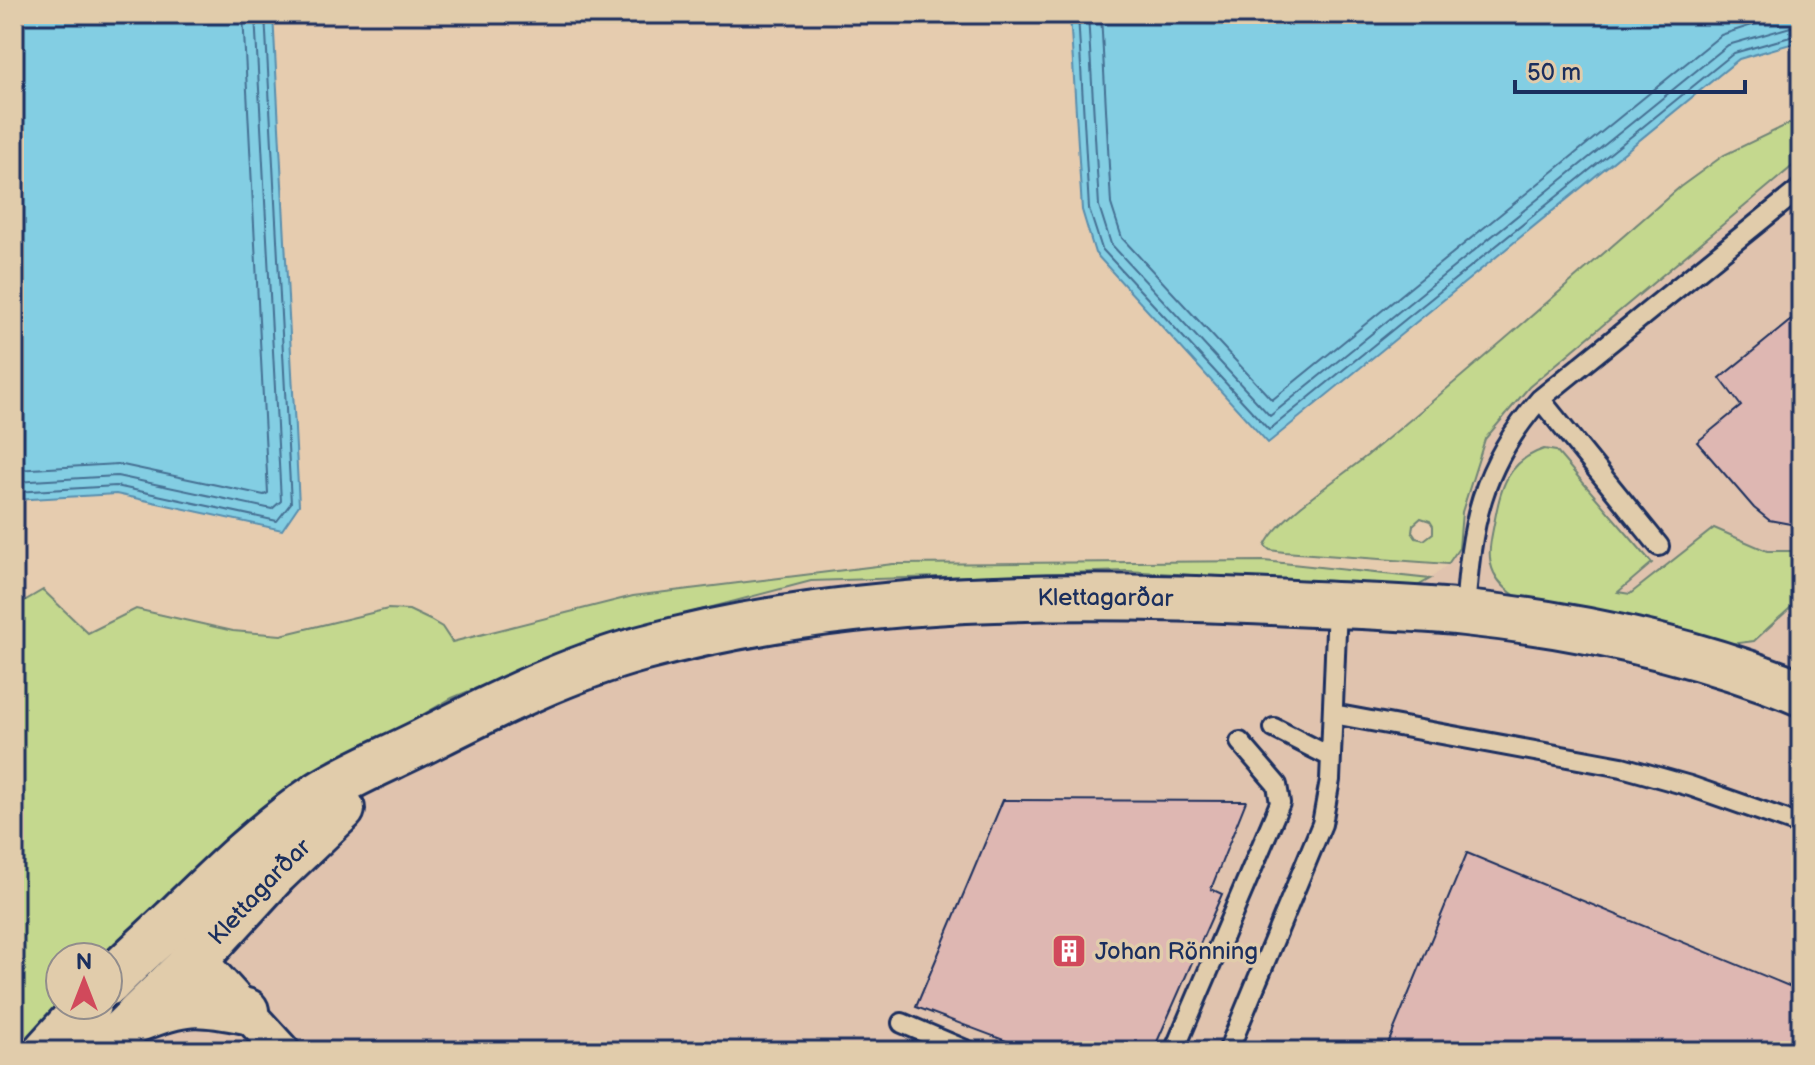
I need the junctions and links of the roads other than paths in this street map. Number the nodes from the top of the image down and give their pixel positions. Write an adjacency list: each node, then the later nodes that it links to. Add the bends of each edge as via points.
1 (1801, 188): 2 (lane)
2 (1540, 399): 3 (lane); 5 (lane, via 1506,443 1483,492 1470,545)
3 (1659, 546)
4 (1337, 606): 5 (main road, Klettagarðar); 7 (lane); 9 (main road, Klettagarðar, via 1198,598 1051,598 810,614 707,633 598,663)
5 (1465, 613): 6 (main road, Klettagarðar, via 1649,645)
6 (1801, 693)
7 (1333, 714): 11 (lane); 12 (lane, via 1622,767)
8 (1274, 728): 11 (lane)
9 (424, 741): 13 (main road, Klettagarðar, via 320,794 232,864); 14 (main road, Klettagarðar, via 361,790)
10 (1240, 742): 23 (lane, via 1277,785 1280,803)
11 (1331, 757): 24 (lane, via 1322,824)
12 (1801, 825)
13 (168, 925): 14 (street); 15 (main road, Klettagarðar)
14 (197, 958): 16 (street); 19 (main road, Klettagarðar)
15 (124, 968)
16 (246, 1011): 19 (main road, via 188,1003 168,1007); 21 (street)
17 (73, 1021): 20 (main road)
18 (902, 1023): 22 (lane)
19 (115, 1037)
20 (46, 1051)
21 (282, 1051)
22 (968, 1051)
23 (1174, 1051)
24 (1228, 1051)

